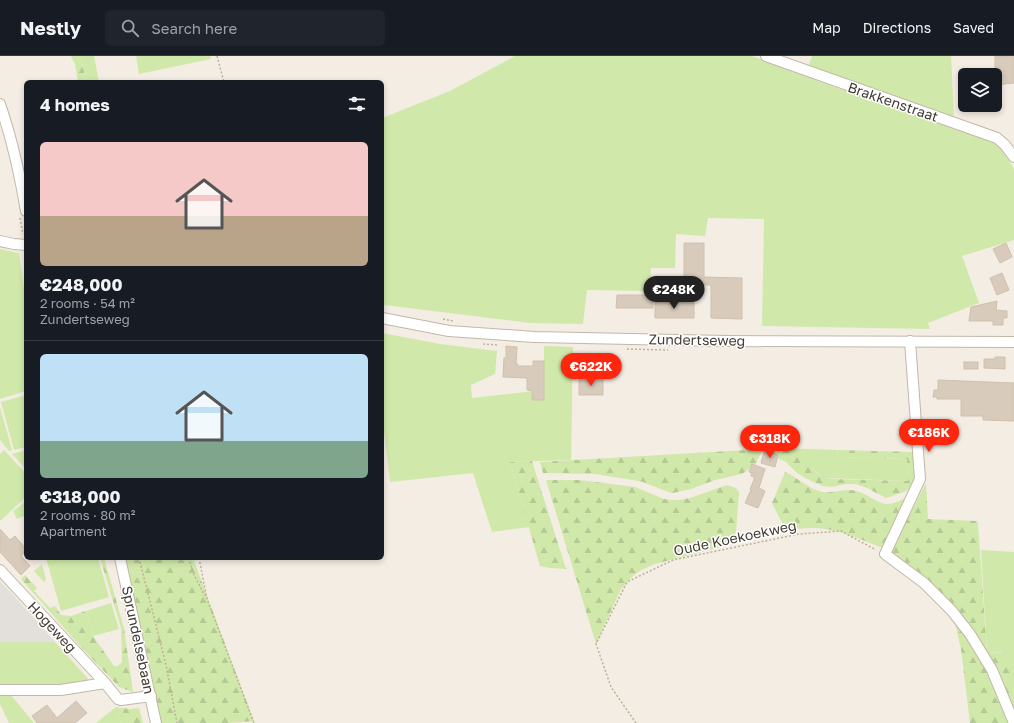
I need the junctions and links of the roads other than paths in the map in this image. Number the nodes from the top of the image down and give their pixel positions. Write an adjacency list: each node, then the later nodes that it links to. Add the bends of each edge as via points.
1 (766, 56): 3 (street, Brakkenstraat, via 997,138)
2 (0, 104): 4 (street)
3 (1014, 157)
4 (24, 200)
5 (0, 241): 6 (street)
6 (24, 245)
7 (384, 318): 8 (street, Zundertseweg, via 449,331 535,337)
8 (910, 341): 9 (street, Zundertseweg); 16 (street, via 920,479 885,554 924,583 965,628 992,670)
9 (1014, 342)
10 (120, 560): 14 (street, Sprundelsebaan)
11 (0, 570): 12 (street, Hogeweg)
12 (105, 683): 13 (street, via 61,690); 14 (street, Hogeweg, via 116,698 121,700)
13 (0, 690)
14 (151, 696): 15 (street, Sprundelsebaan)
15 (156, 723)
16 (1014, 723)

